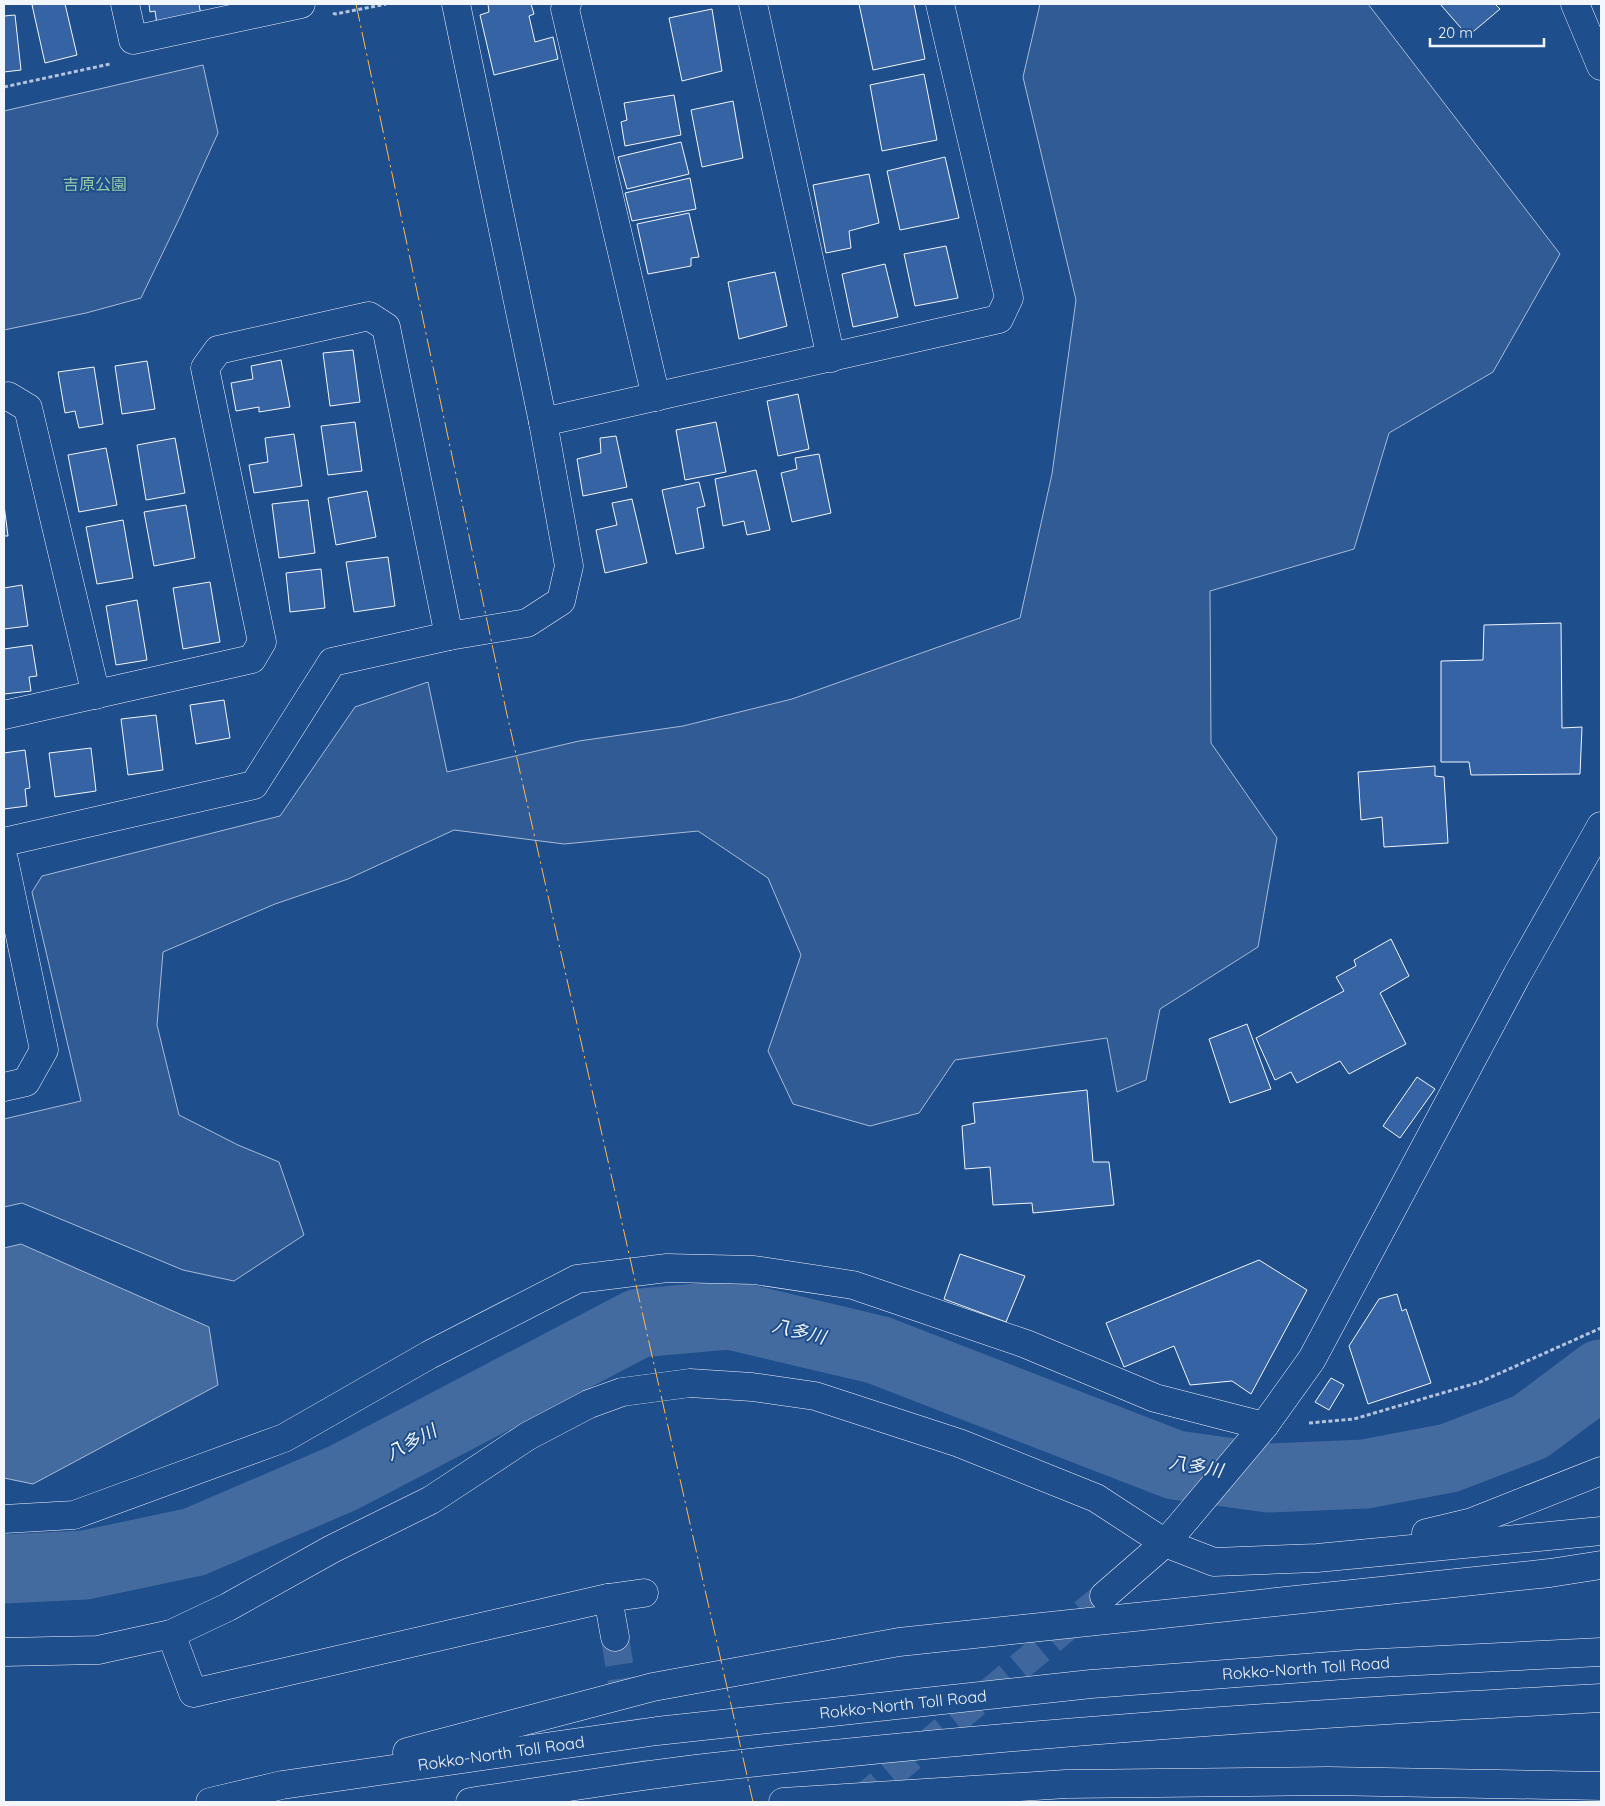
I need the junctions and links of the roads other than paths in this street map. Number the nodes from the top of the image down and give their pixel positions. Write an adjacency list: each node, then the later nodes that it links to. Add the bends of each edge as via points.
1 (125, 4): 2 (street, via 132,40)
2 (301, 4)
3 (456, 4): 12 (street)
4 (567, 4): 11 (street, via 565,8)
5 (753, 4): 9 (street)
6 (940, 4): 9 (street, via 1009,298 999,319)
7 (1575, 4): 8 (street)
8 (1601, 66)
9 (831, 358): 11 (street)
10 (4, 397): 14 (street, via 8,396 28,408)
11 (656, 397): 12 (street)
12 (542, 422): 13 (street, via 569,566 561,600 527,623)
13 (449, 636): 14 (street, via 386,327 369,316 218,350 204,368 262,642 252,659); 17 (street, via 332,662 254,785)
14 (96, 695): 15 (street)
15 (4, 715)
16 (1601, 826): 20 (street, via 1517,974 1312,1359)
17 (4, 842)
18 (4, 860): 19 (street, via 44,1050 26,1082)
19 (4, 1087)
20 (1268, 1421): 22 (street, via 1155,1398 1026,1344 853,1285 754,1270 667,1268 577,1280 429,1355 284,1438 74,1516); 24 (street)
21 (1601, 1471): 25 (street, via 1472,1522)
22 (4, 1519)
23 (1601, 1531): 25 (street)
24 (1172, 1535): 25 (street, via 1214,1562 1317,1558); 28 (street); 30 (street, via 1096,1498 959,1443 815,1396 690,1383 622,1392 590,1404 528,1436 431,1500 332,1549 228,1608)
25 (1338, 1554)
26 (1601, 1565): 35 (street, via 1550,1574 899,1642 653,1687)
27 (644, 1593): 29 (street)
28 (1104, 1596)
29 (608, 1598): 30 (street, via 193,1693); 31 (street)
30 (172, 1634): 32 (street, via 98,1650)
31 (615, 1638)
32 (4, 1652)
33 (1601, 1652): 35 (street, Rokko-North Toll Road, via 1358,1664 1091,1684 657,1731)
34 (1601, 1698): 38 (street, via 1363,1710 1033,1735 694,1769)
35 (282, 1785): 37 (street, Rokko-North Toll Road)
36 (1601, 1786): 39 (street, via 1328,1781 1066,1784)
37 (210, 1802)
38 (470, 1802)
39 (783, 1802)

